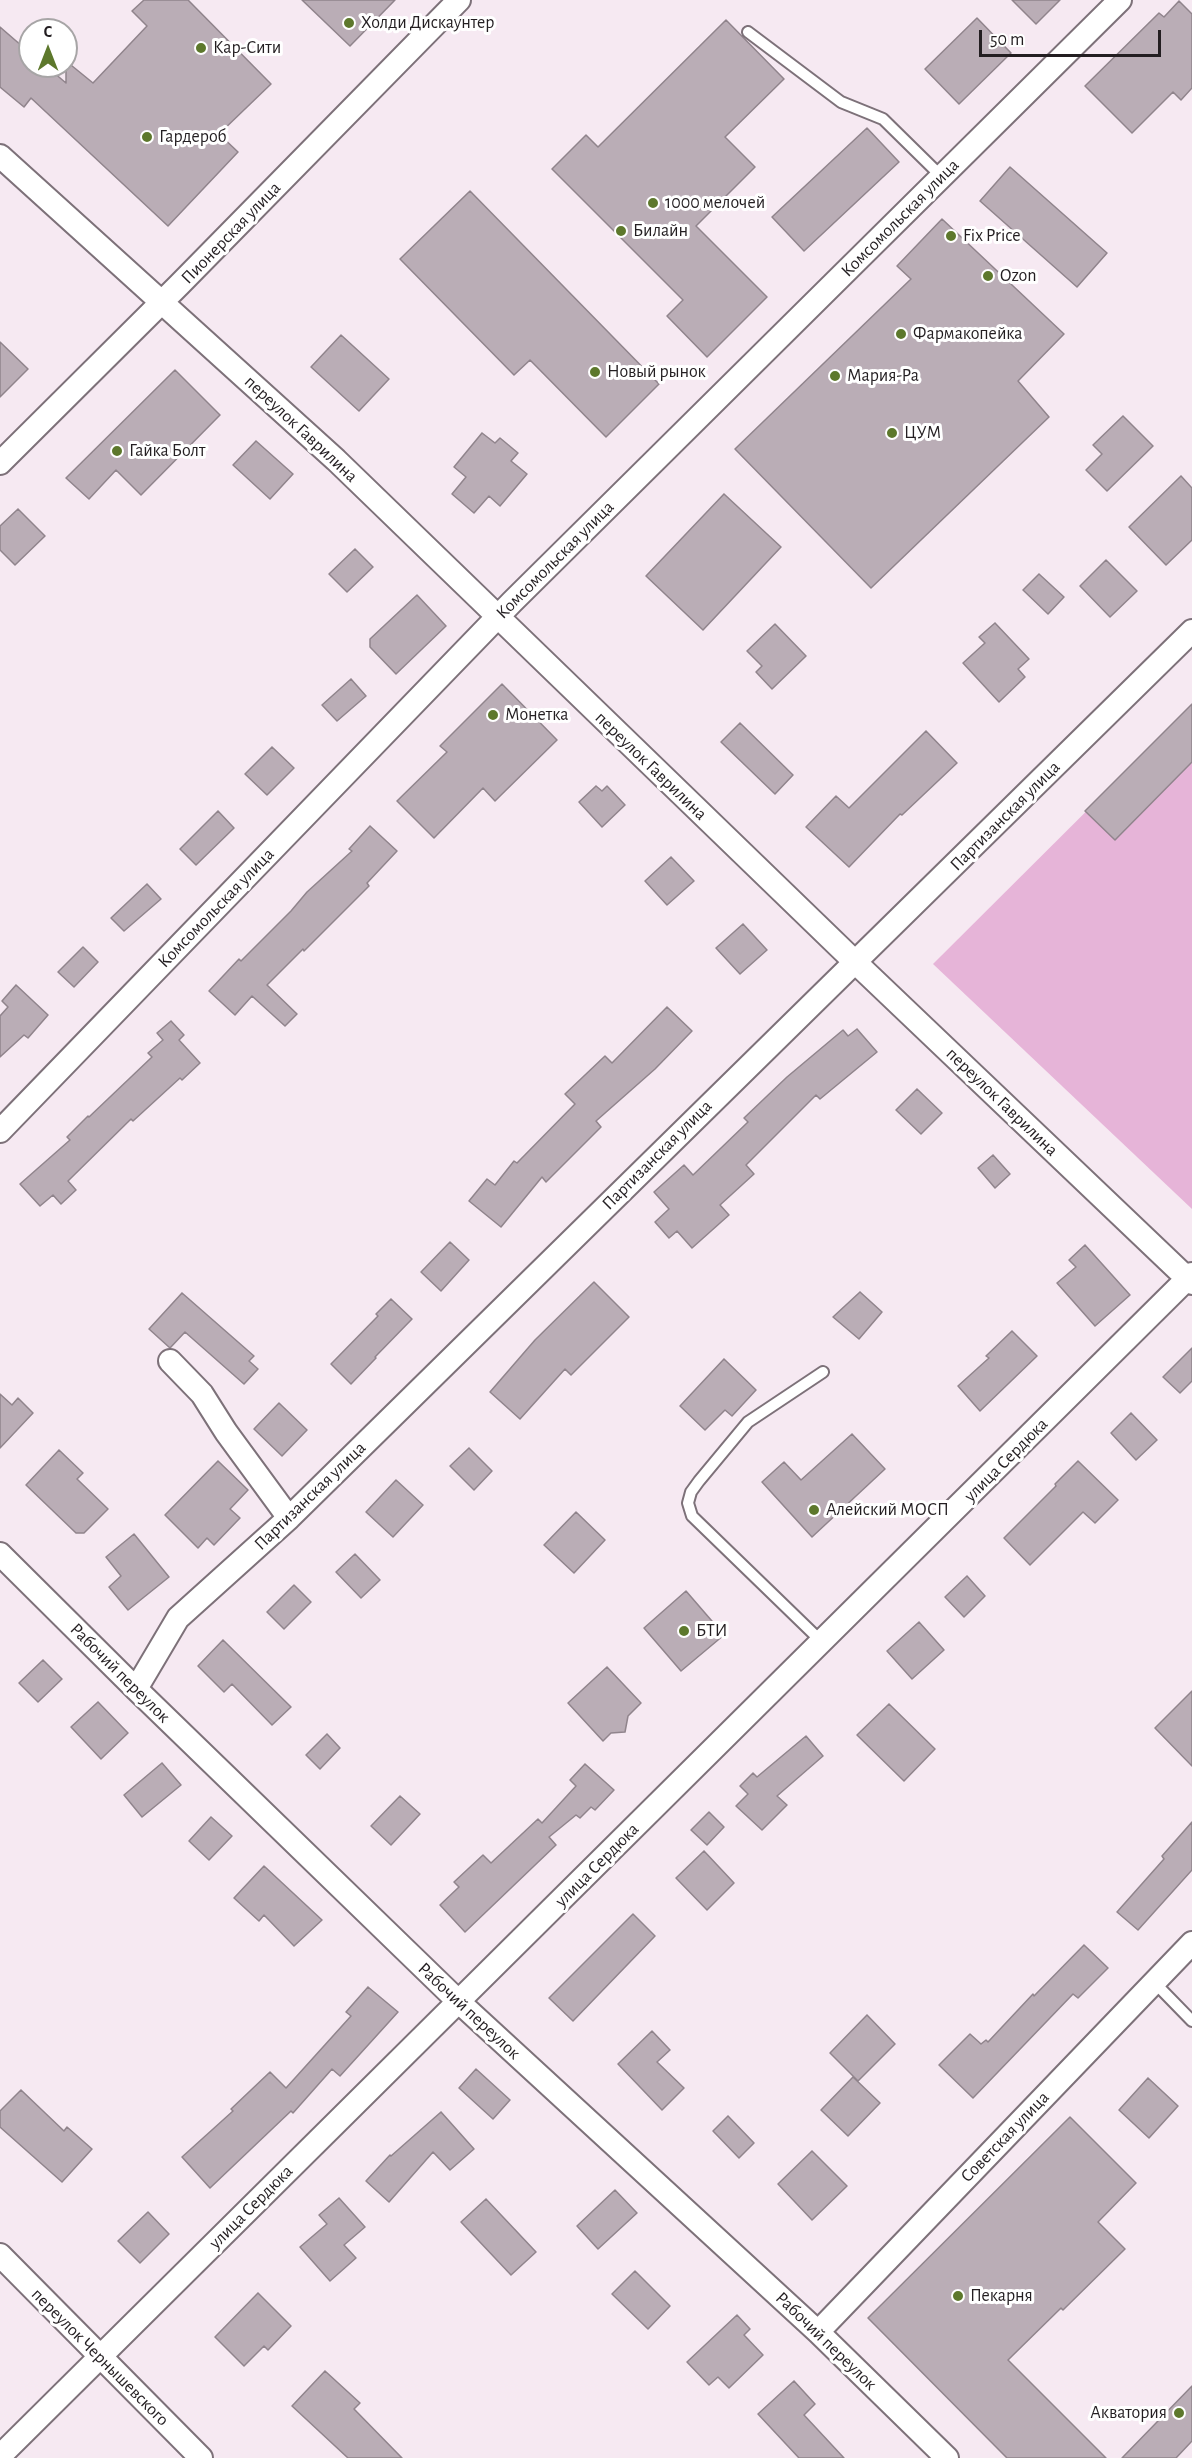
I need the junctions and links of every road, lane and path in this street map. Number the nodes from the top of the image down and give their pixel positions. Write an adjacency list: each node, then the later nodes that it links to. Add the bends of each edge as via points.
1 (459, 0): 6 (street, Пионерская улица)
2 (1120, 0): 5 (street, Комсомольская улица)
3 (748, 32): 5 (lane, via 842,102 883,119)
4 (0, 156): 6 (street, переулок Гаврилина)
5 (942, 177): 8 (street, Комсомольская улица)
6 (162, 301): 7 (street, Пионерская улица); 8 (street, переулок Гаврилина, via 336,460)
7 (0, 463)
8 (497, 618): 10 (street, переулок Гаврилина); 11 (street, Комсомольская улица)
9 (1192, 631): 10 (street, Партизанская улица)
10 (854, 961): 12 (street, переулок Гаврилина); 15 (street, Партизанская улица)
11 (0, 1131)
12 (1190, 1278): 17 (street, улица Сердюка)
13 (170, 1361): 15 (street, via 202,1394)
14 (823, 1372): 17 (lane, via 748,1422 699,1481 688,1503 692,1516)
15 (289, 1518): 18 (street, Партизанская улица, via 178,1618)
16 (0, 1554): 18 (street, Рабочий переулок)
17 (822, 1643): 21 (street, улица Сердюка)
18 (136, 1689): 21 (street, Рабочий переулок)
19 (1192, 1943): 20 (street, Советская улица)
20 (1154, 1982): 22 (lane); 24 (street, Советская улица)
21 (459, 2002): 24 (street, Рабочий переулок); 25 (street, улица Сердюка)
22 (1192, 2021)
23 (0, 2255): 25 (street, переулок Чернышевского)
24 (818, 2332): 28 (street, Рабочий переулок)
25 (99, 2356): 26 (street, улица Сердюка); 27 (street, переулок Чернышевского)
26 (0, 2456)
27 (201, 2458)
28 (947, 2458)

